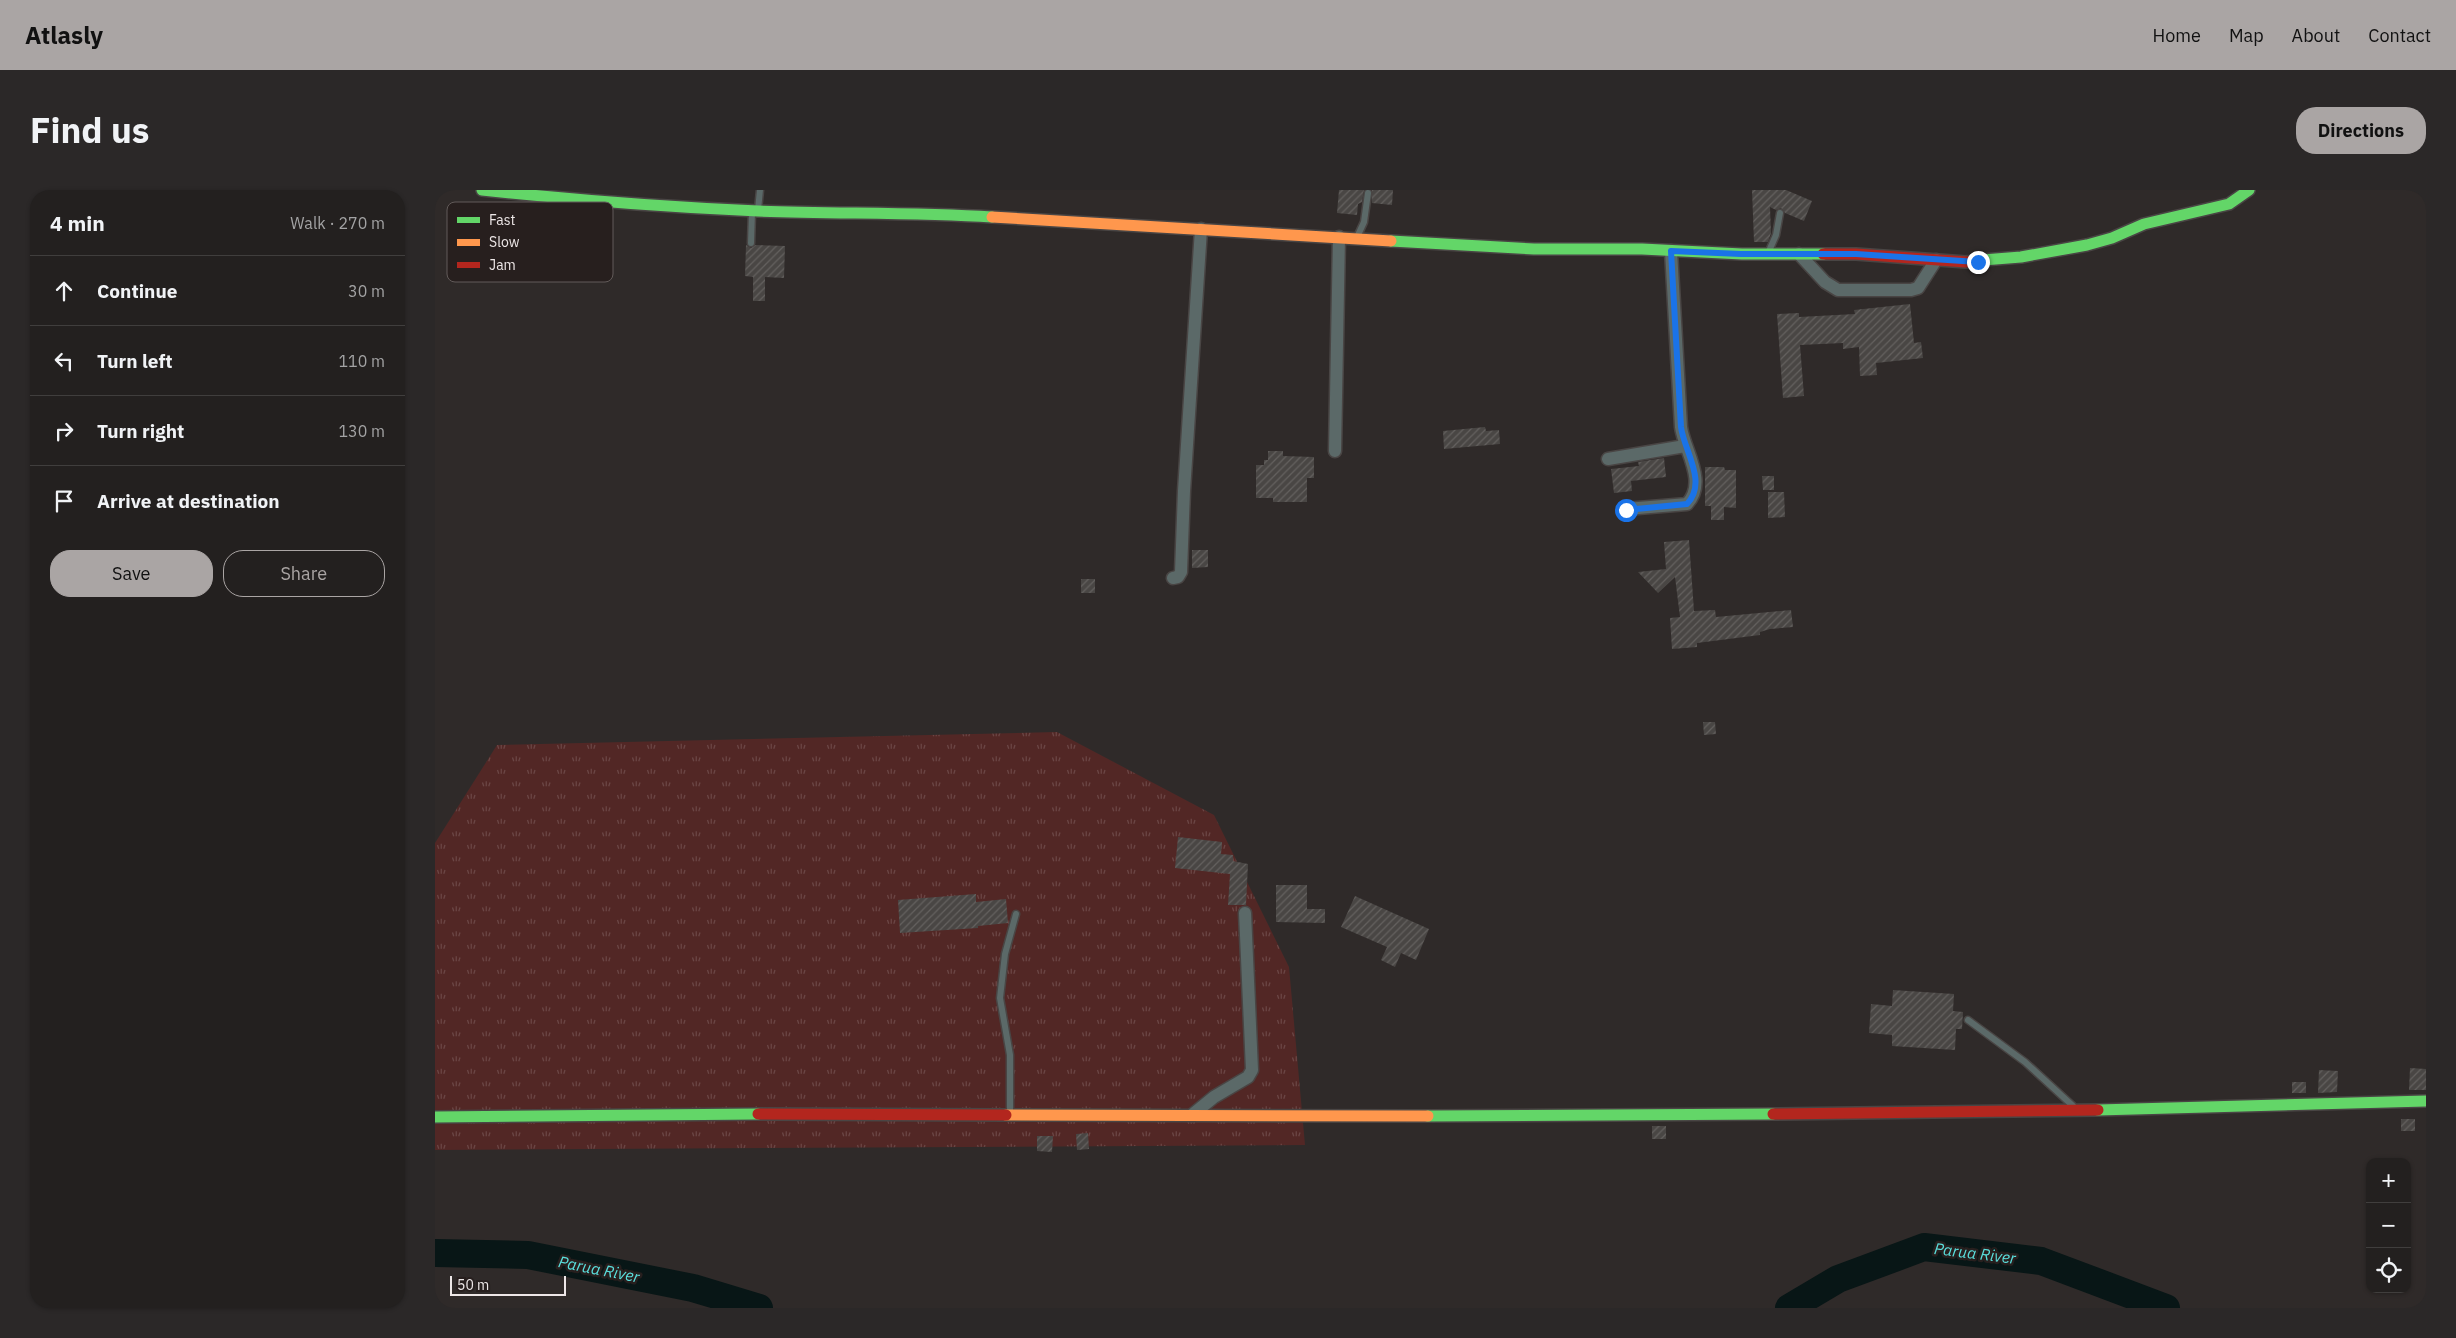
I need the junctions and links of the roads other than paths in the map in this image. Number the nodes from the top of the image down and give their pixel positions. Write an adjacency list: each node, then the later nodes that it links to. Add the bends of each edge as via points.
1 (482, 190): 5 (street)
2 (760, 190): 7 (lane)
3 (2249, 190): 16 (street, via 2229,204 2144,224 2087,245 1993,261)
4 (1368, 193): 11 (lane, via 1364,222)
5 (607, 202)
6 (613, 202): 7 (street)
7 (755, 211): 9 (street, via 940,214); 12 (lane)
8 (1780, 214): 14 (lane, via 1776,235)
9 (1201, 229): 10 (street); 21 (street, via 1181,572 1179,577)
10 (1339, 237): 11 (street); 18 (street)
11 (1356, 238): 13 (street, via 1534,249)
12 (751, 244)
13 (1671, 251): 14 (street); 17 (street, via 1681,427)
14 (1767, 254): 15 (street)
15 (1799, 254): 16 (street); 16 (street, via 1825,282 1838,290 1918,288)
16 (1936, 260)
17 (1685, 446): 19 (street); 20 (street, via 1694,466 1691,500 1677,506)
18 (1335, 451)
19 (1608, 459)
20 (1626, 510)
21 (1173, 578)
22 (1245, 913): 28 (street, via 1252,1070 1248,1077)
23 (1016, 914): 27 (lane, via 1005,954 1000,998 1010,1055)
24 (1968, 1020): 26 (lane, via 2025,1062)
25 (2426, 1101): 26 (street)
26 (2078, 1110): 28 (street)
27 (1010, 1115): 28 (street); 29 (street)
28 (1192, 1115)
29 (435, 1117)

